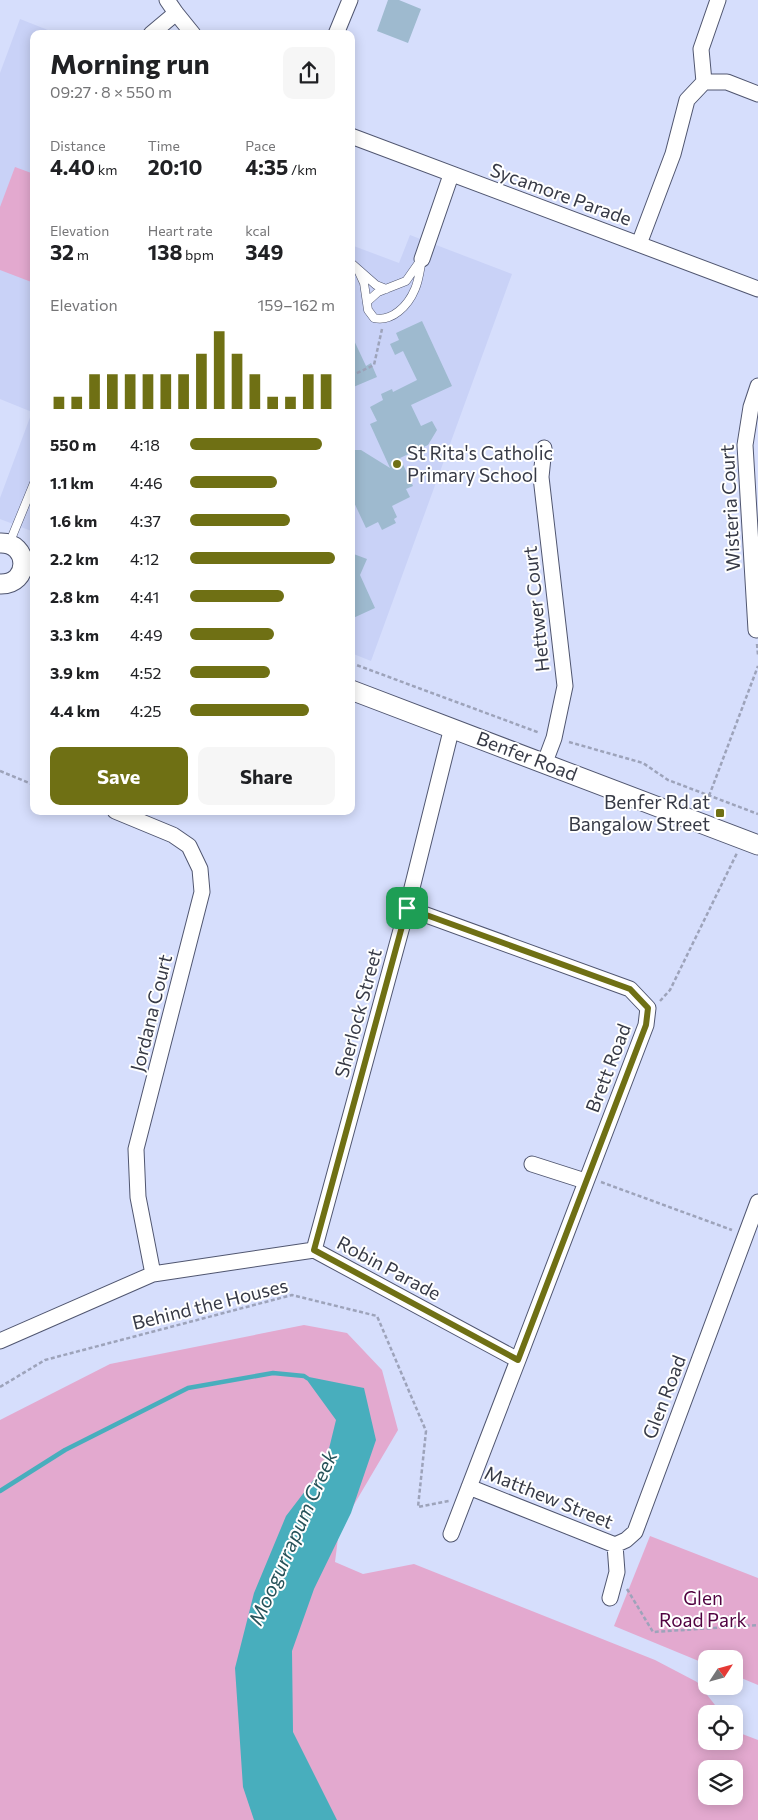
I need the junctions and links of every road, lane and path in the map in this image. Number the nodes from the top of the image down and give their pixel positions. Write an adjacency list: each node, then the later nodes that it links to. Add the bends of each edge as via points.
1 (167, 0): 4 (street)
2 (350, 0): 7 (street)
3 (718, 0): 8 (street, via 701,49)
4 (176, 14): 5 (street); 6 (street)
5 (157, 30)
6 (190, 30)
7 (338, 30)
8 (704, 82): 9 (street, via 727,82); 12 (street, via 687,100 673,154)
9 (758, 94)
10 (355, 138): 11 (street, Sycamore Parade)
11 (450, 175): 12 (street, Sycamore Parade); 13 (street)
12 (639, 244): 17 (street, Sycamore Parade)
13 (422, 259): 16 (lane, via 406,281); 19 (lane, via 409,301 396,314)
14 (355, 267): 15 (lane)
15 (358, 270): 16 (lane, via 376,286); 18 (lane)
16 (386, 289): 18 (lane)
17 (758, 290)
18 (368, 301): 19 (lane, via 368,310 374,318)
19 (383, 320): 20 (path, via 374,365)
20 (355, 374)
21 (758, 386): 27 (street, Wisteria Court, via 745,445)
22 (544, 448): 31 (street, Hettwer Court, via 541,478 565,686 554,738)
23 (30, 491): 24 (lane)
24 (4, 544): 25 (street, via 15,547)
25 (28, 571): 26 (street, via 14,581)
26 (0, 584)
27 (756, 630)
28 (758, 666): 34 (path)
29 (355, 691): 30 (street, Benfer Road)
30 (452, 727): 31 (street, Benfer Road); 37 (street, Sherlock Street)
31 (545, 762): 36 (street, Benfer Road)
32 (0, 771): 33 (path)
33 (30, 782)
34 (709, 796)
35 (124, 815): 44 (street, Jordana Court, via 173,835 189,846 200,869 202,892 136,1149 138,1197)
36 (751, 842): 38 (path, via 670,990 662,1000)
37 (407, 908): 38 (street, Brett Road, via 630,989); 43 (street, Sherlock Street)
38 (648, 1008): 40 (street, Brett Road, via 646,1025)
39 (532, 1164): 40 (street)
40 (585, 1181): 42 (path, via 600,1181); 46 (street, Brett Road)
41 (758, 1202): 42 (street, Glen Road)
42 (746, 1235): 50 (street, Glen Road, via 634,1532)
43 (314, 1250): 44 (street, Robin Parade); 46 (street, Robin Parade)
44 (153, 1274): 45 (street, Robin Parade)
45 (0, 1341)
46 (518, 1360): 48 (street)
47 (0, 1387): 48 (path, Behind the Houses, via 45,1360 292,1295 377,1316 426,1431 418,1507)
48 (467, 1493): 49 (street); 50 (street, Matthew Street)
49 (451, 1534)
50 (614, 1545): 51 (street)
51 (617, 1572): 52 (street); 53 (path, via 653,1632)
52 (610, 1598)
53 (758, 1625)

